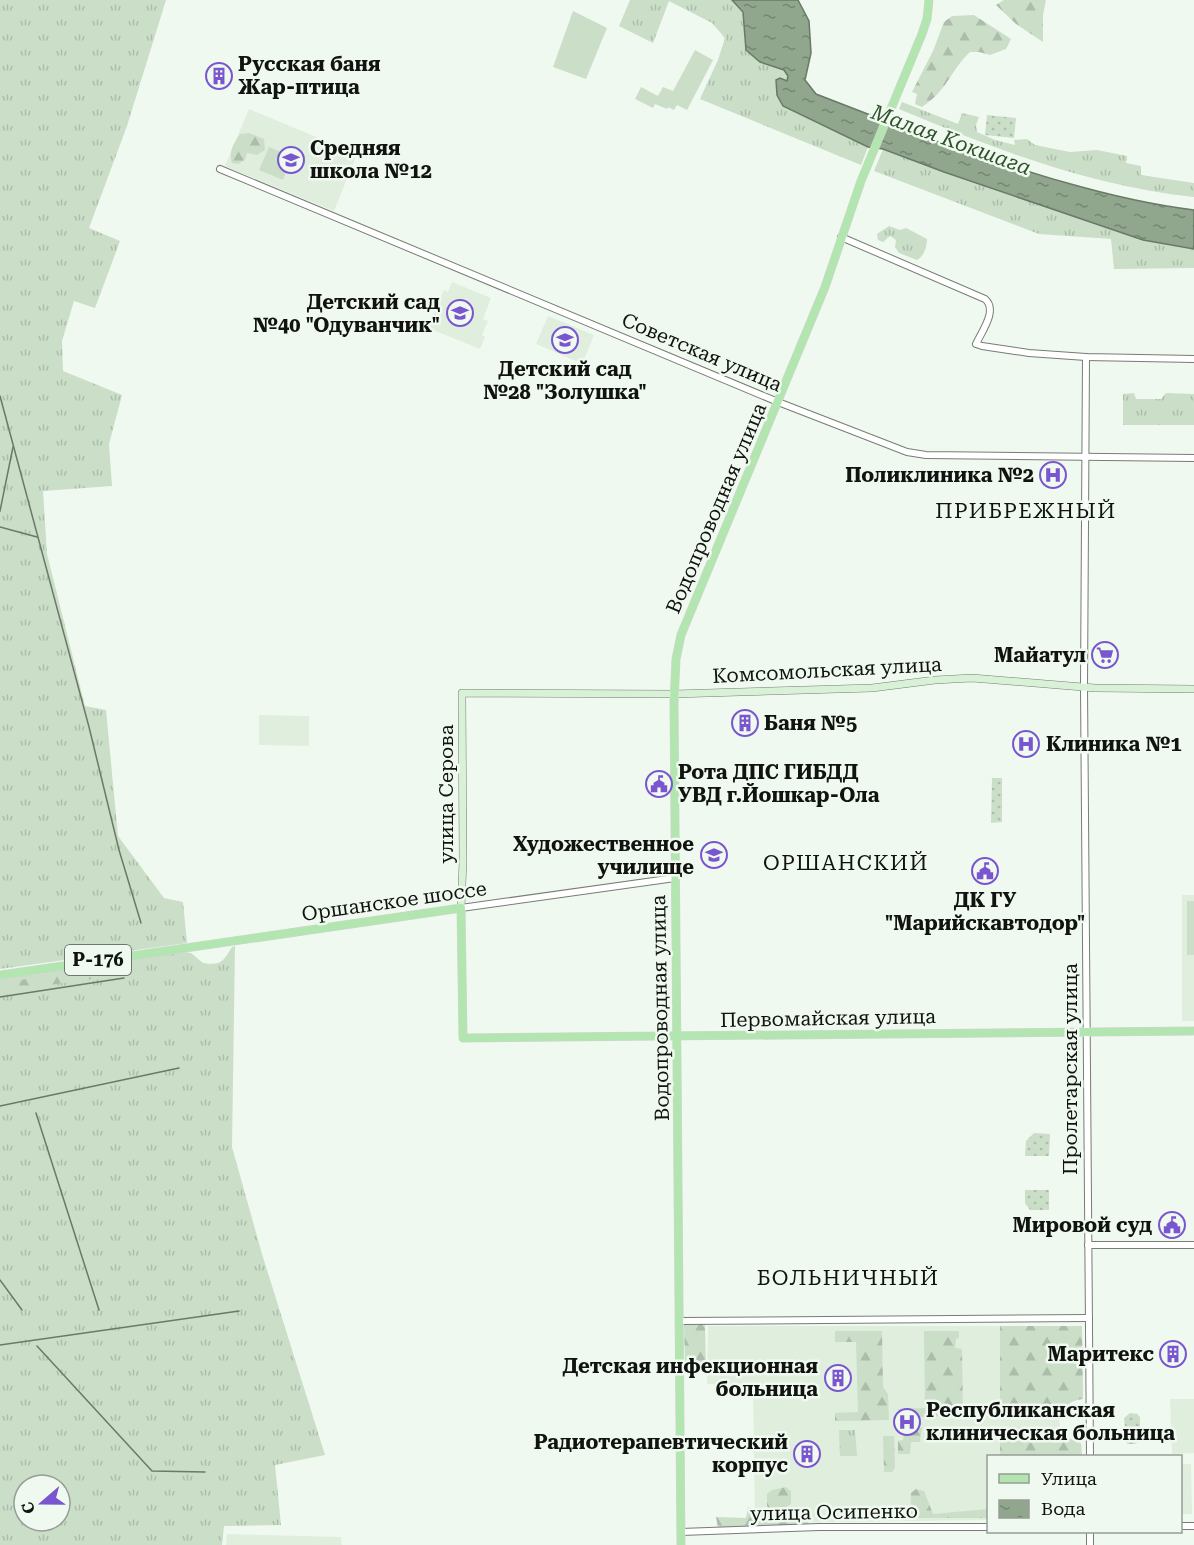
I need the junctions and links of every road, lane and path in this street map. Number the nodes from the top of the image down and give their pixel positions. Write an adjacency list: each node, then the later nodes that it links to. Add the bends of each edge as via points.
1 (928, 0): 3 (main road, Водопроводная улица, via 922,34)
2 (220, 170): 6 (street, Советская улица)
3 (841, 237): 4 (street, via 990,303 991,310 976,344); 6 (main road, Водопроводная улица)
4 (1086, 357): 5 (street); 7 (street, Пролетарская улица)
5 (1194, 358)
6 (778, 402): 7 (street, Советская улица, via 918,454); 12 (main road, Водопроводная улица, via 681,635)
7 (1085, 457): 8 (street, Советская улица); 9 (street, Пролетарская улица)
8 (1194, 458)
9 (1084, 687): 10 (main road, Комсомольская улица); 12 (main road, Комсомольская улица, via 953,679 872,688); 17 (street, Пролетарская улица)
10 (1194, 689)
11 (462, 693): 12 (main road, Комсомольская улица); 14 (main road, улица Серова)
12 (674, 694): 13 (main road, Водопроводная улица)
13 (675, 878): 14 (street, Оршанское шоссе); 18 (main road, Водопроводная улица)
14 (461, 908): 15 (main road, Оршанское шоссе / Р-176); 19 (main road, улица Серова)
15 (0, 975)
16 (1194, 1031): 17 (main road, Первомайская улица)
17 (1087, 1032): 18 (main road, Первомайская улица); 20 (street, Пролетарская улица)
18 (677, 1036): 19 (main road, Первомайская улица); 23 (main road, Водопроводная улица)
19 (462, 1038)
20 (1088, 1245): 21 (street); 22 (street, Пролетарская улица)
21 (1194, 1245)
22 (1089, 1318): 23 (street); 24 (street, Пролетарская улица)
23 (679, 1321): 26 (main road, Водопроводная улица)
24 (1089, 1455)
25 (987, 1527): 26 (street, улица Осипенко)
26 (681, 1532): 27 (main road, Водопроводная улица)
27 (681, 1545)

